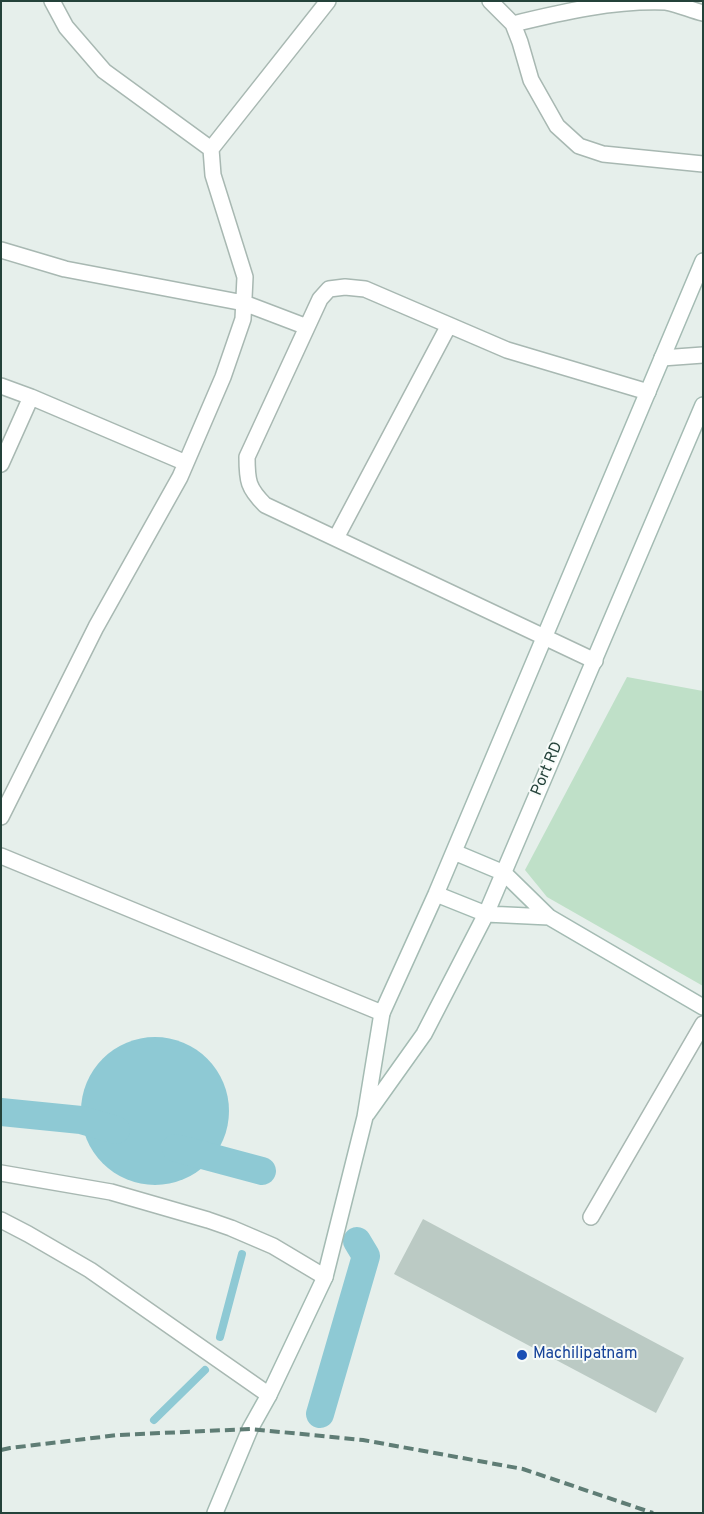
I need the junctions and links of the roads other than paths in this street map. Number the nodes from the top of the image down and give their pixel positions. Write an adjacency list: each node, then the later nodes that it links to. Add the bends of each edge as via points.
1 (52, 1): 6 (street, via 66,27 104,70)
2 (328, 1): 6 (street)
3 (490, 1): 5 (street)
4 (703, 13): 5 (street, via 667,2 625,2 578,8)
5 (513, 24): 7 (street, via 531,80 557,126 579,146 603,154)
6 (211, 148): 10 (street, via 213,176 245,277)
7 (703, 164)
8 (1, 250): 10 (street, via 65,269)
9 (703, 262): 14 (street)
10 (244, 303): 12 (street); 19 (street, via 243,319 223,377)
11 (449, 325): 12 (street, via 365,289 345,287 329,290 320,299); 16 (street, via 507,350); 21 (street)
12 (307, 327): 21 (street, via 248,457 247,477 254,494 265,505)
13 (703, 355): 14 (street)
14 (662, 358): 16 (street)
15 (1, 386): 17 (street)
16 (648, 392): 22 (street)
17 (31, 397): 19 (street); 20 (street)
18 (703, 405): 23 (street, Port RD)
19 (186, 463): 24 (street, via 96,627)
20 (1, 464)
21 (336, 538): 22 (street)
22 (545, 637): 23 (street); 25 (street)
23 (595, 661): 27 (street, Port RD)
24 (1, 817)
25 (454, 852): 27 (street); 28 (street)
26 (1, 856): 32 (street)
27 (504, 873): 29 (street, Port RD); 30 (street)
28 (436, 894): 29 (street); 32 (street)
29 (486, 914): 30 (street); 34 (street, Port RD, via 424,1034)
30 (549, 918): 31 (street)
31 (703, 1007)
32 (382, 1013): 34 (street)
33 (703, 1024): 36 (street)
34 (365, 1117): 38 (street)
35 (1, 1174): 38 (street, via 111,1192 208,1220 273,1246)
36 (591, 1217)
37 (1, 1220): 39 (street, via 90,1270)
38 (325, 1277): 39 (street)
39 (269, 1394): 40 (street, via 250,1428)
40 (215, 1513)

